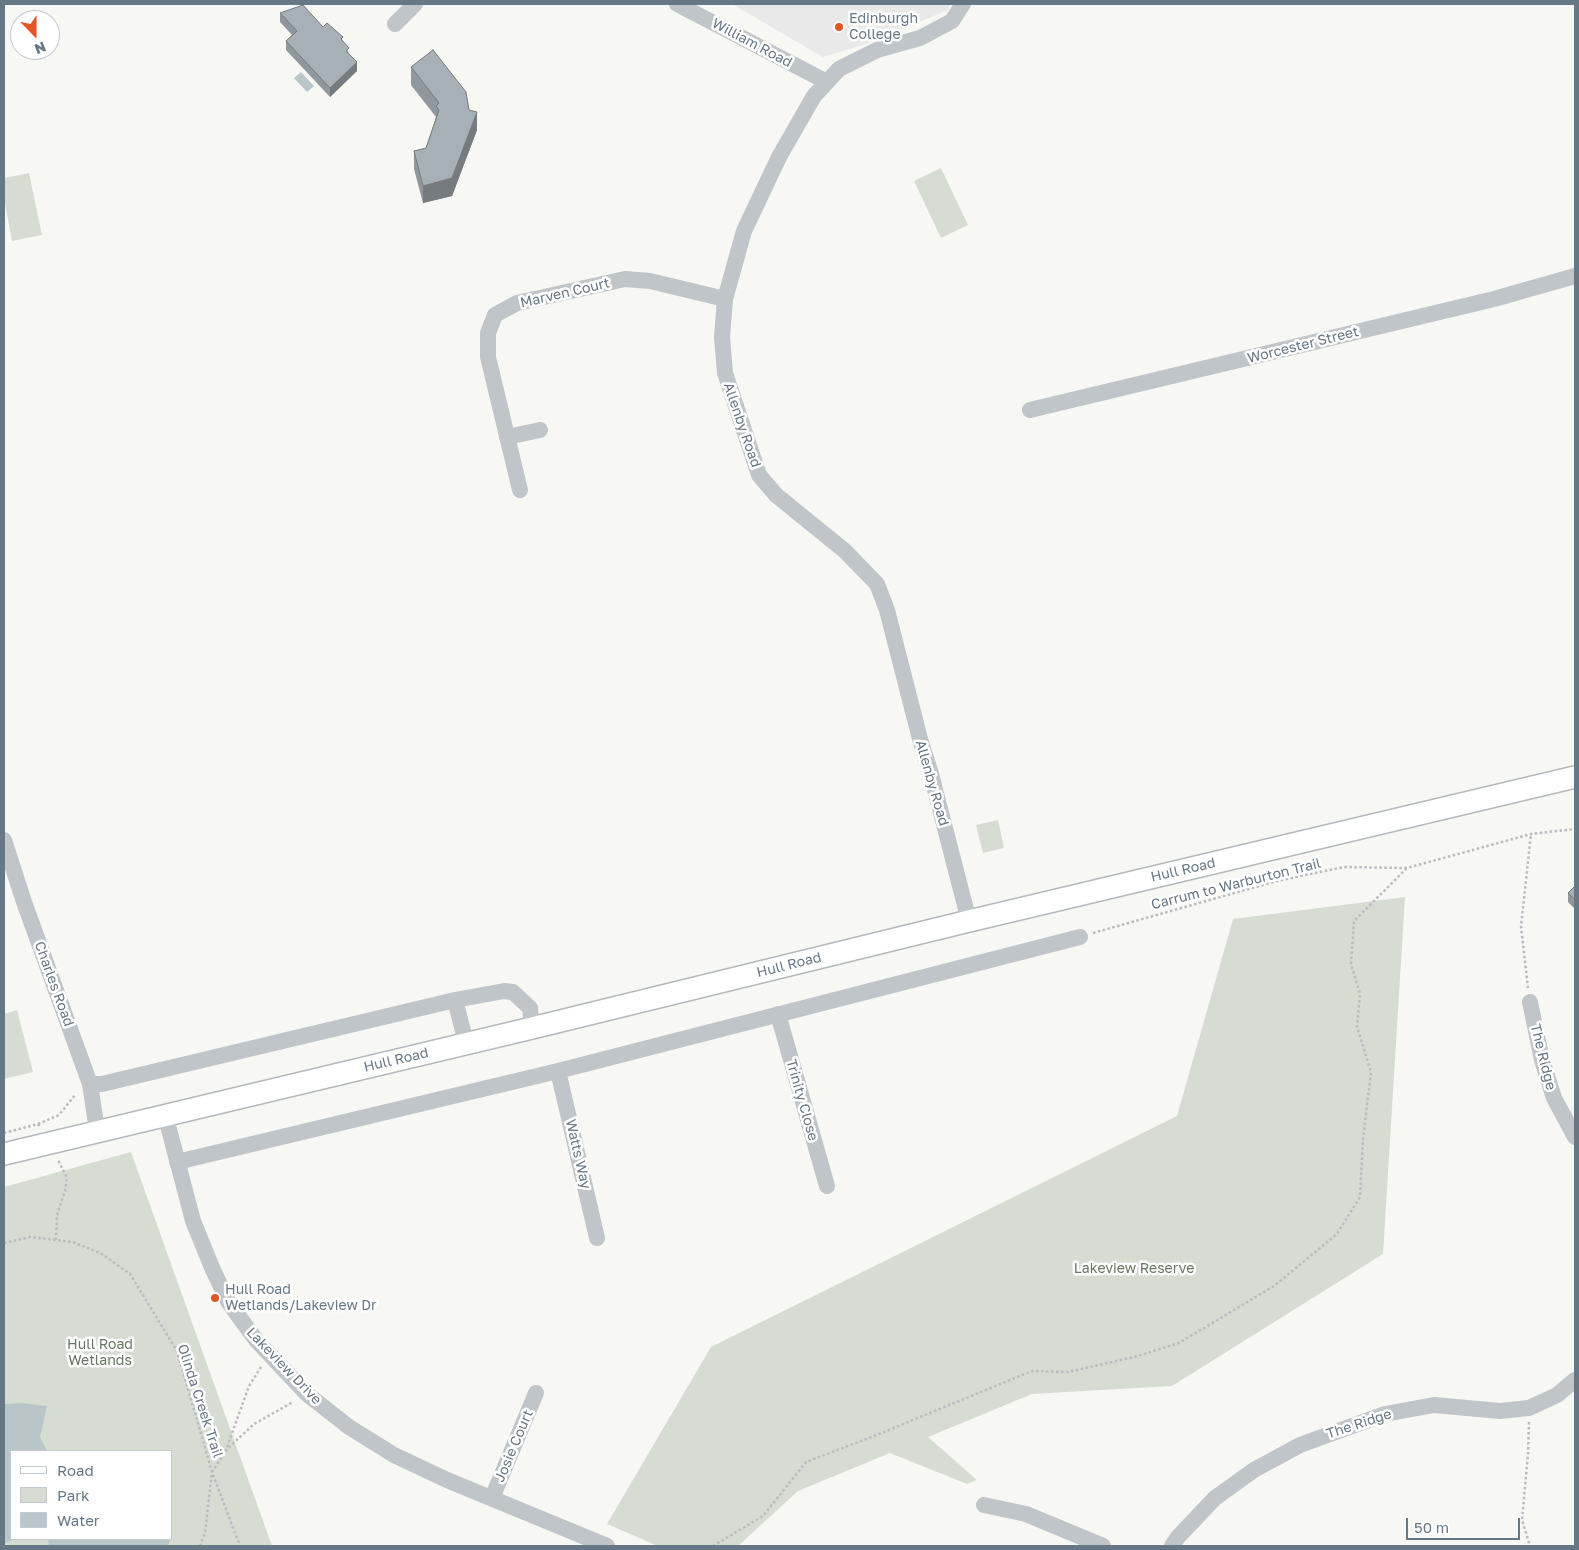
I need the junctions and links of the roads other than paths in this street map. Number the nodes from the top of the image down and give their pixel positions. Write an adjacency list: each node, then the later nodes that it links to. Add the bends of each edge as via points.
1 (415, 4): 4 (street)
2 (677, 4): 5 (street, William Road)
3 (963, 4): 5 (street, Allenby Road, via 952,20 920,38 877,50 839,69)
4 (395, 24)
5 (827, 82): 7 (street, Allenby Road, via 814,96 755,207 744,231)
6 (1575, 276): 8 (street, Worcester Street, via 1484,301)
7 (725, 299): 10 (street, Marven Court, via 650,281 625,279 517,303 495,314 488,333 488,357); 14 (street, Allenby Road, via 722,337 725,373 759,475 776,495 845,551 877,584 887,610)
8 (1030, 410)
9 (540, 430): 10 (street)
10 (507, 437): 11 (street, Marven Court)
11 (520, 490)
12 (1575, 777): 14 (main road, Hull Road)
13 (4, 840): 22 (street, Charles Road)
14 (969, 921): 19 (main road, Hull Road)
15 (1080, 937): 18 (street)
16 (455, 1000): 19 (street, via 504,990 513,992 530,1008); 20 (street); 22 (street, via 102,1084)
17 (1530, 1002): 25 (street, The Ridge, via 1554,1098)
18 (778, 1014): 21 (street); 28 (street, Trinity Close)
19 (532, 1028): 20 (main road, Hull Road)
20 (466, 1044): 23 (main road, Hull Road)
21 (558, 1071): 27 (street); 29 (street, Watts Way)
22 (90, 1084): 24 (street, Charles Road)
23 (165, 1114): 24 (main road, Hull Road); 27 (street, Lakeview Drive)
24 (97, 1130): 26 (main road, Hull Road)
25 (1575, 1137)
26 (4, 1154)
27 (177, 1162): 32 (street, Lakeview Drive, via 193,1221 213,1270 229,1303 269,1355 307,1394 349,1427 394,1455)
28 (827, 1186)
29 (598, 1238)
30 (1575, 1380): 36 (street, The Ridge, via 1557,1395 1529,1408 1500,1410 1434,1405 1385,1414 1309,1441 1254,1470 1215,1498)
31 (536, 1393): 32 (street, Josie Court)
32 (492, 1498): 34 (street, Lakeview Drive)
33 (984, 1505): 35 (street, via 1026,1514)
34 (607, 1546)
35 (1103, 1546)
36 (1172, 1546)

